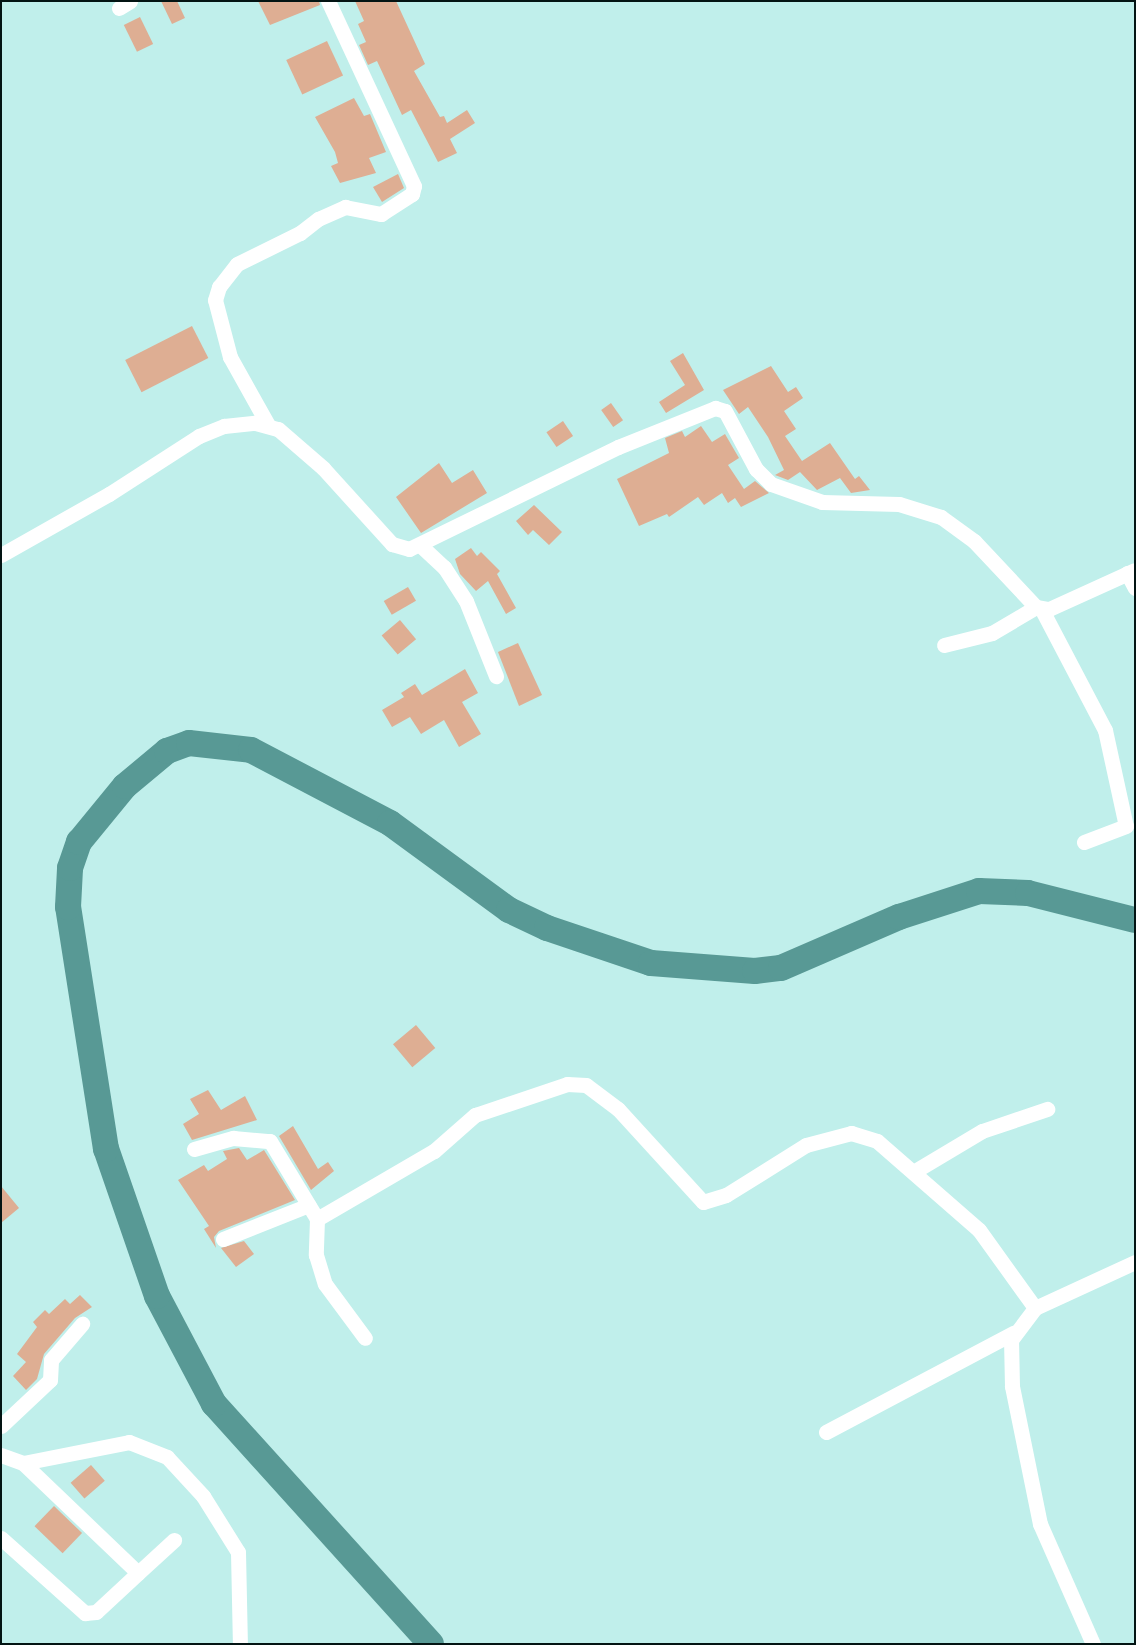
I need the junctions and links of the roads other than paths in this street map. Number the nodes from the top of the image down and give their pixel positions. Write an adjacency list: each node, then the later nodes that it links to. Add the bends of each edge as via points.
1 (328, 1): 2 (street, via 414,186 412,194 381,214 345,207 318,219 300,233 237,264 219,287 215,300 230,358)
2 (268, 425): 3 (street, via 310,455 392,544 409,548); 4 (street, via 224,426 199,436 109,494)
3 (420, 545): 7 (street, via 618,447 721,408 756,469 771,484 822,502 899,504 940,517 974,541); 9 (street, via 444,567 466,601)
4 (1, 555)
5 (1131, 571): 6 (street); 7 (street)
6 (1135, 588)
7 (1039, 608): 8 (street, via 992,633); 10 (street, via 1105,730)
8 (944, 645)
9 (496, 676)
10 (1130, 826): 11 (street)
11 (1084, 842)
12 (1047, 1109): 14 (street, via 982,1130)
13 (194, 1149): 15 (street, via 233,1138 263,1137 275,1147)
14 (915, 1171): 16 (street, via 877,1141 851,1133 806,1145 726,1195 703,1202 618,1108 586,1085 567,1084 475,1115 434,1150); 19 (street, via 979,1230)
15 (309, 1205): 16 (street); 17 (street)
16 (317, 1219): 22 (street, via 318,1269)
17 (223, 1239)
18 (1135, 1262): 19 (street)
19 (1035, 1308): 21 (street)
20 (82, 1324): 23 (street, via 51,1360 50,1380)
21 (1013, 1333): 24 (street); 31 (street, via 1012,1386 1038,1517)
22 (365, 1338)
23 (1, 1426)
24 (826, 1432)
25 (1, 1454): 26 (street)
26 (23, 1463): 29 (street); 30 (street, via 129,1442 167,1457 203,1496 238,1552 242,1570 237,1617)
27 (1, 1538): 29 (street, via 85,1613 96,1612)
28 (174, 1540): 29 (street)
29 (138, 1573)
30 (240, 1644)
31 (1093, 1644)

